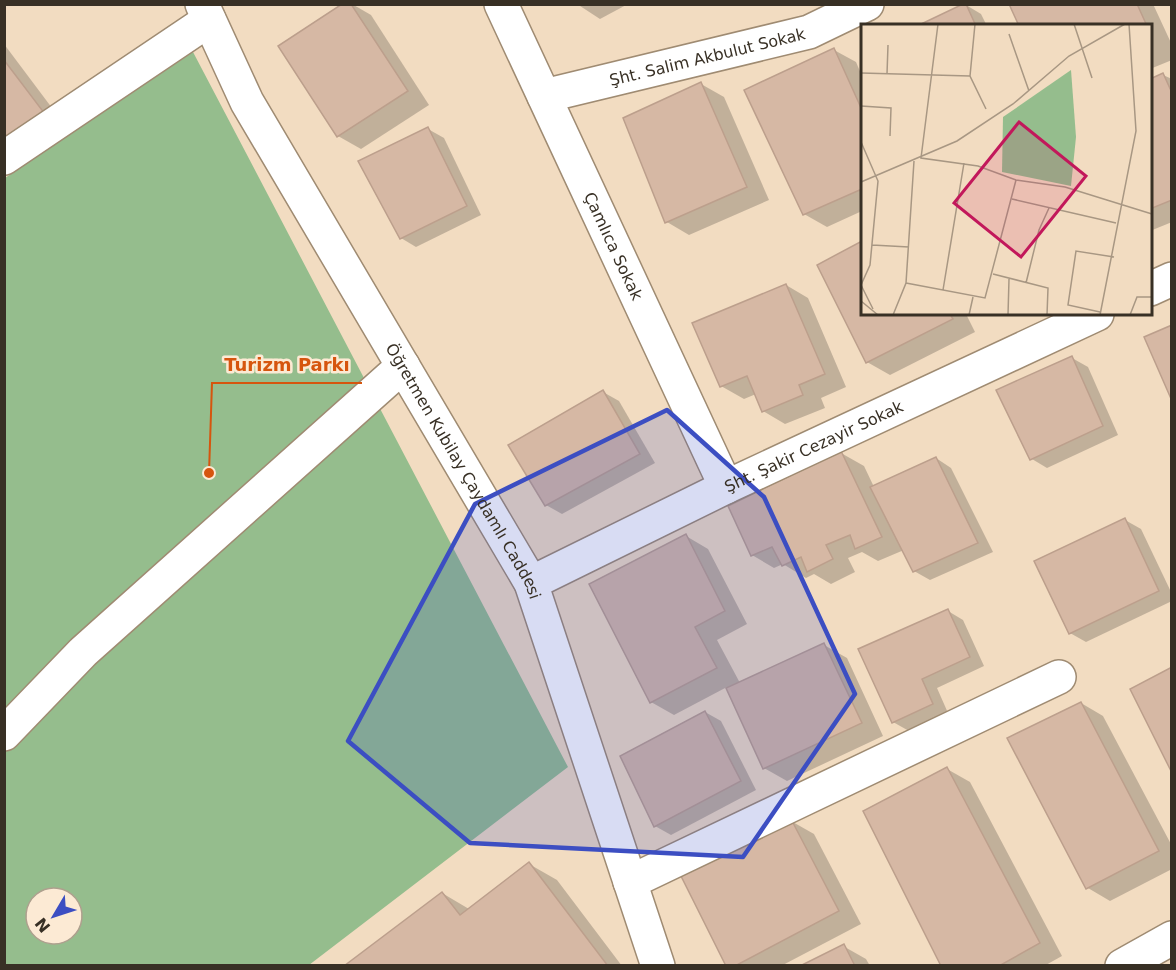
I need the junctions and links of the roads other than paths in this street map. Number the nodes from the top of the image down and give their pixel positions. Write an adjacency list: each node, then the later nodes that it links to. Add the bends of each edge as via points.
1 (501, 4): 4 (street, Çamlıca Sokak)
2 (867, 4): 4 (street, Şht. Salim Akbulut Sokak, via 809,32)
3 (206, 12): 5 (street); 9 (street, Öğretmen Kubilay Çaydamlı Caddesi, via 246,102)
4 (544, 96): 10 (street, Çamlıca Sokak)
5 (4, 158)
6 (1172, 279): 7 (street)
7 (1152, 288)
8 (1095, 315): 10 (street, Şht. Şakir Cezayir Sokak)
9 (403, 366): 11 (street, Öğretmen Kubilay Çaydamlı Caddesi); 13 (street, via 83,652)
10 (726, 487): 11 (street, Şht. Şakir Cezayir Sokak)
11 (531, 583): 14 (street, Öğretmen Kubilay Çaydamlı Caddesi)
12 (1059, 677): 14 (street)
13 (4, 734)
14 (630, 882): 16 (street, Öğretmen Kubilay Çaydamlı Caddesi)
15 (1172, 938): 17 (street)
16 (658, 966)
17 (1122, 966)

